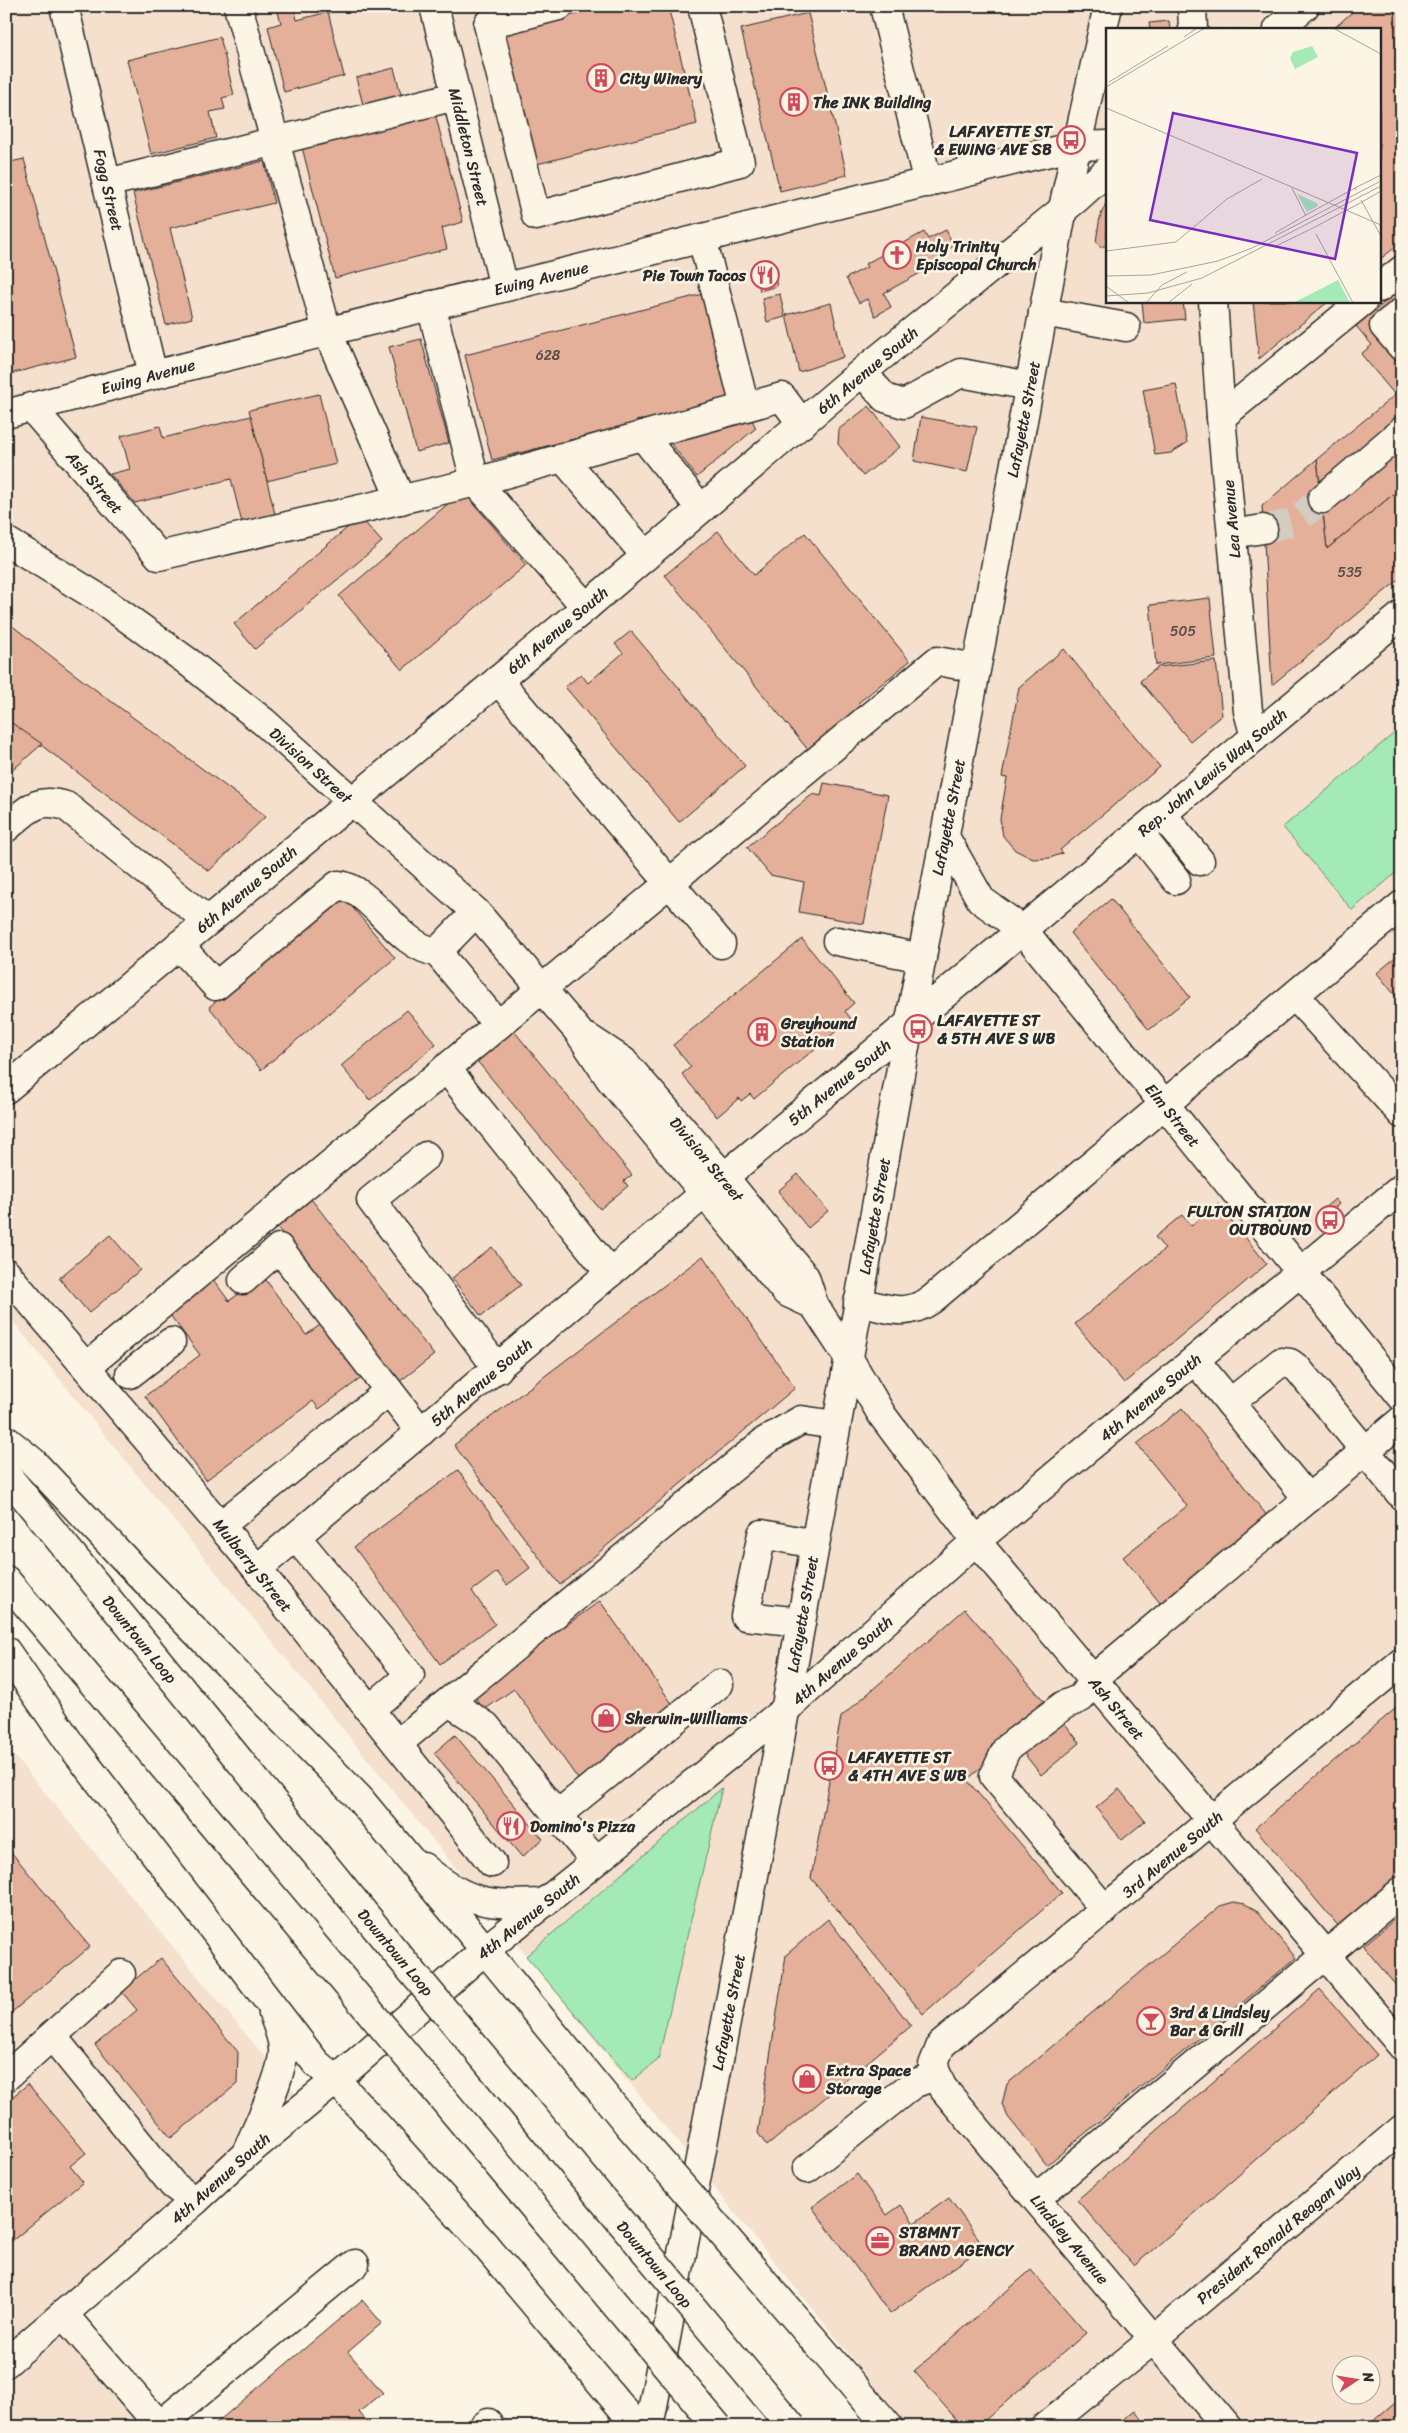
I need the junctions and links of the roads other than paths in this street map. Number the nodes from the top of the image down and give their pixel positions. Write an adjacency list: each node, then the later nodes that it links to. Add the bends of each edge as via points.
1 (64, 6): 19 (main road, Fogg Street)
2 (238, 6): 14 (main road)
3 (434, 6): 13 (main road, Middleton Street)
4 (560, 6): 5 (main road, via 488,24 536,216 740,162)
5 (702, 6)
6 (884, 6): 18 (main road)
7 (1108, 6): 12 (main road, Lafayette Street)
8 (1192, 6): 10 (main road)
9 (1305, 6): 11 (main road)
10 (1193, 28)
11 (1279, 28)
12 (1104, 46): 16 (main road, Lafayette Street)
13 (456, 96): 14 (main road); 23 (main road, Middleton Street)
14 (276, 142): 19 (main road); 31 (main road)
15 (1106, 145): 16 (main road, Ewing Avenue)
16 (1077, 146): 18 (main road, Ewing Avenue); 20 (main road, Lafayette Street)
17 (1106, 172): 20 (main road, 6th Avenue South)
18 (928, 183): 21 (main road, Ewing Avenue)
19 (108, 184): 34 (main road, Fogg Street)
20 (1063, 208): 28 (main road, Lafayette Street); 33 (main road, 6th Avenue South)
21 (702, 238): 23 (main road, Ewing Avenue); 36 (main road)
22 (1402, 270): 24 (main road)
23 (504, 287): 27 (main road, Ewing Avenue)
24 (1380, 287)
25 (1212, 302): 38 (main road, Lea Avenue)
26 (1362, 302): 38 (main road)
27 (431, 305): 31 (main road, Ewing Avenue); 43 (main road)
28 (1043, 312): 30 (main road); 35 (main road, Lafayette Street)
29 (1402, 312): 32 (main road, via 1384,326)
30 (1126, 327)
31 (327, 331): 34 (main road, Ewing Avenue); 45 (main road)
32 (1402, 347)
33 (862, 372): 35 (main road, via 885,398 904,404 961,373); 39 (main road, 6th Avenue South)
34 (153, 375): 37 (main road, Ewing Avenue)
35 (1030, 386): 53 (main road, Lafayette Street)
36 (745, 407): 39 (main road, via 782,398); 41 (main road)
37 (18, 411): 45 (main road, Ash Street, via 158,556)
38 (1221, 417): 48 (main road, Lea Avenue)
39 (802, 424): 46 (main road, 6th Avenue South)
40 (1402, 431): 44 (main road)
41 (642, 435): 42 (main road); 46 (main road)
42 (562, 457): 43 (main road); 50 (main road)
43 (475, 482): 45 (main road); 51 (main road)
44 (1322, 499)
45 (401, 500)
46 (701, 509): 50 (main road, 6th Avenue South)
47 (1263, 529): 48 (main road)
48 (1232, 534): 55 (main road, Lea Avenue, via 1248,711)
49 (6, 541): 56 (main road, Division Street, via 102,600 159,641 264,722)
50 (646, 556): 51 (main road, 6th Avenue South)
51 (586, 607): 54 (main road, 6th Avenue South)
52 (1402, 614): 55 (main road, Rep. John Lewis Way South)
53 (976, 668): 60 (main road, Lafayette Street); 63 (main road, via 937,661)
54 (498, 680): 56 (main road, 6th Avenue South); 63 (main road)
55 (1255, 737): 57 (main road, Rep. John Lewis Way South)
56 (351, 801): 65 (main road, Division Street); 66 (main road, 6th Avenue South)
57 (1162, 814): 59 (main road, Rep. John Lewis Way South); 61 (main road)
58 (6, 828): 66 (main road, via 30,808 49,801 66,806)
59 (1139, 833): 62 (main road); 67 (main road, Rep. John Lewis Way South)
60 (945, 836): 67 (main road, Elm Street, via 981,900); 72 (main road, Lafayette Street)
61 (1200, 861)
62 (1176, 880)
63 (669, 883): 69 (main road); 73 (main road)
64 (1402, 905): 74 (main road)
65 (476, 912): 71 (main road); 73 (main road, Division Street)
66 (208, 922): 70 (main road, 6th Avenue South)
67 (1024, 930): 75 (main road, 5th Avenue South); 80 (main road, Elm Street)
68 (837, 941): 72 (main road)
69 (721, 944)
70 (179, 945): 71 (main road, via 216,986 338,885 353,889 410,941); 79 (main road, 6th Avenue South)
71 (437, 952): 76 (main road)
72 (922, 958): 75 (main road, Lafayette Street)
73 (542, 988): 76 (main road); 77 (main road, Division Street)
74 (1295, 996): 80 (main road); 81 (main road)
75 (910, 1024): 83 (main road, 5th Avenue South); 90 (main road, Lafayette Street)
76 (498, 1025): 78 (main road)
77 (578, 1031): 83 (main road, Division Street, via 623,1061); 85 (main road, Division Street, via 610,1079)
78 (446, 1068): 88 (main road); 92 (main road)
79 (6, 1089)
80 (1165, 1106): 86 (main road, Elm Street); 90 (main road, via 920,1307 905,1311)
81 (1402, 1114)
82 (426, 1156): 96 (main road, via 371,1200)
83 (724, 1177): 91 (main road, Division Street, via 806,1277)
84 (1402, 1188): 86 (main road, 4th Avenue South)
85 (704, 1194): 88 (main road, 5th Avenue South); 91 (main road, Division Street, via 786,1292)
86 (1300, 1272): 94 (main road, 4th Avenue South); 99 (main road, Elm Street)
87 (6, 1273): 95 (main road, Mulberry Street)
88 (610, 1273): 96 (main road, 5th Avenue South)
89 (243, 1280): 98 (main road, via 279,1248)
90 (858, 1302): 93 (main road, Lafayette Street)
91 (814, 1305): 93 (main road, Division Street)
92 (130, 1329): 95 (main road); 97 (main road, via 162,1350)
93 (848, 1357): 102 (main road, Lafayette Street); 111 (main road, Ash Street, via 882,1415)
94 (1195, 1360): 100 (main road); 111 (main road, 4th Avenue South)
95 (86, 1367): 109 (main road, Mulberry Street)
96 (498, 1368): 103 (main road, 5th Avenue South)
97 (130, 1374)
98 (390, 1391): 103 (main road); 109 (main road)
99 (1402, 1397)
100 (1230, 1403): 105 (main road, via 1281,1362 1290,1363); 108 (main road)
101 (1402, 1420): 105 (main road)
102 (836, 1425): 112 (main road, Lafayette Street); 120 (main road, via 802,1420 765,1441)
103 (421, 1432): 110 (main road, 5th Avenue South)
104 (6, 1440): 126 (main road, via 32,1461 314,1751)
105 (1366, 1450): 107 (main road); 108 (main road)
106 (6, 1474): 154 (main road, Downtown Loop, bridge, via 394,1950)
107 (1402, 1496)
108 (1308, 1499): 118 (main road)
109 (221, 1525): 113 (main road, Mulberry Street)
110 (296, 1537): 113 (main road, 5th Avenue South); 122 (main road, via 410,1675)
111 (976, 1541): 118 (main road, Ash Street); 121 (main road, 4th Avenue South)
112 (815, 1544): 115 (main road, Lafayette Street); 115 (main road, via 762,1534 745,1616)
113 (257, 1568): 122 (main road, Mulberry Street)
114 (6, 1580): 153 (main road, bridge)
115 (801, 1622): 121 (main road, Lafayette Street)
116 (6, 1651): 135 (main road, via 71,1745)
117 (1402, 1662): 125 (main road, 3rd Avenue South)
118 (1093, 1680): 125 (main road, Ash Street); 131 (main road, via 1081,1698 1064,1705 1007,1748 994,1776)
119 (719, 1684): 124 (main road)
120 (449, 1702): 123 (main road); 124 (main road, via 486,1726)
121 (786, 1709): 127 (main road, 4th Avenue South); 152 (main road, Lafayette Street)
122 (370, 1710): 123 (main road, Mulberry Street)
123 (397, 1744): 128 (main road, Mulberry Street)
124 (556, 1815): 127 (main road)
125 (1212, 1822): 131 (main road, 3rd Avenue South); 133 (main road, Ash Street)
126 (404, 1851): 130 (main road, via 443,1884 479,1901 501,1905); 132 (main road)
127 (596, 1860): 130 (main road, 4th Avenue South)
128 (492, 1863)
129 (1402, 1891): 133 (main road)
130 (544, 1903): 132 (main road, 4th Avenue South)
131 (1105, 1910): 138 (main road, 3rd Avenue South, via 941,2045 933,2065)
132 (485, 1950): 140 (main road, 4th Avenue South); 155 (main road, bridge, via 627,2123)
133 (1325, 1956): 137 (main road, Ash Street); 144 (main road)
134 (120, 1974): 136 (main road)
135 (256, 1984): 140 (main road, via 316,2063); 142 (main road, via 274,2015 283,2048 275,2082)
136 (52, 2036): 139 (main road); 145 (main road, via 173,2185)
137 (1402, 2046)
138 (937, 2075): 143 (main road, via 913,2084); 144 (main road, Lindsley Avenue, via 942,2087)
139 (6, 2077)
140 (336, 2080): 142 (main road, 4th Avenue South); 151 (main road, via 485,2245)
141 (1402, 2129): 148 (main road, President Ronald Reagan Way)
142 (246, 2154): 145 (main road, 4th Avenue South)
143 (807, 2168)
144 (1036, 2198): 148 (main road, Lindsley Avenue)
145 (195, 2201): 147 (main road, 4th Avenue South)
146 (355, 2264): 150 (main road)
147 (64, 2315): 149 (main road, 4th Avenue South); 150 (main road)
148 (1154, 2339): 156 (main road, President Ronald Reagan Way); 157 (main road, Lindsley Avenue)
149 (6, 2363)
150 (160, 2426)
151 (638, 2427)
152 (649, 2427)
153 (718, 2427)
154 (792, 2427)
155 (890, 2427)
156 (1045, 2427)
157 (1227, 2427)

